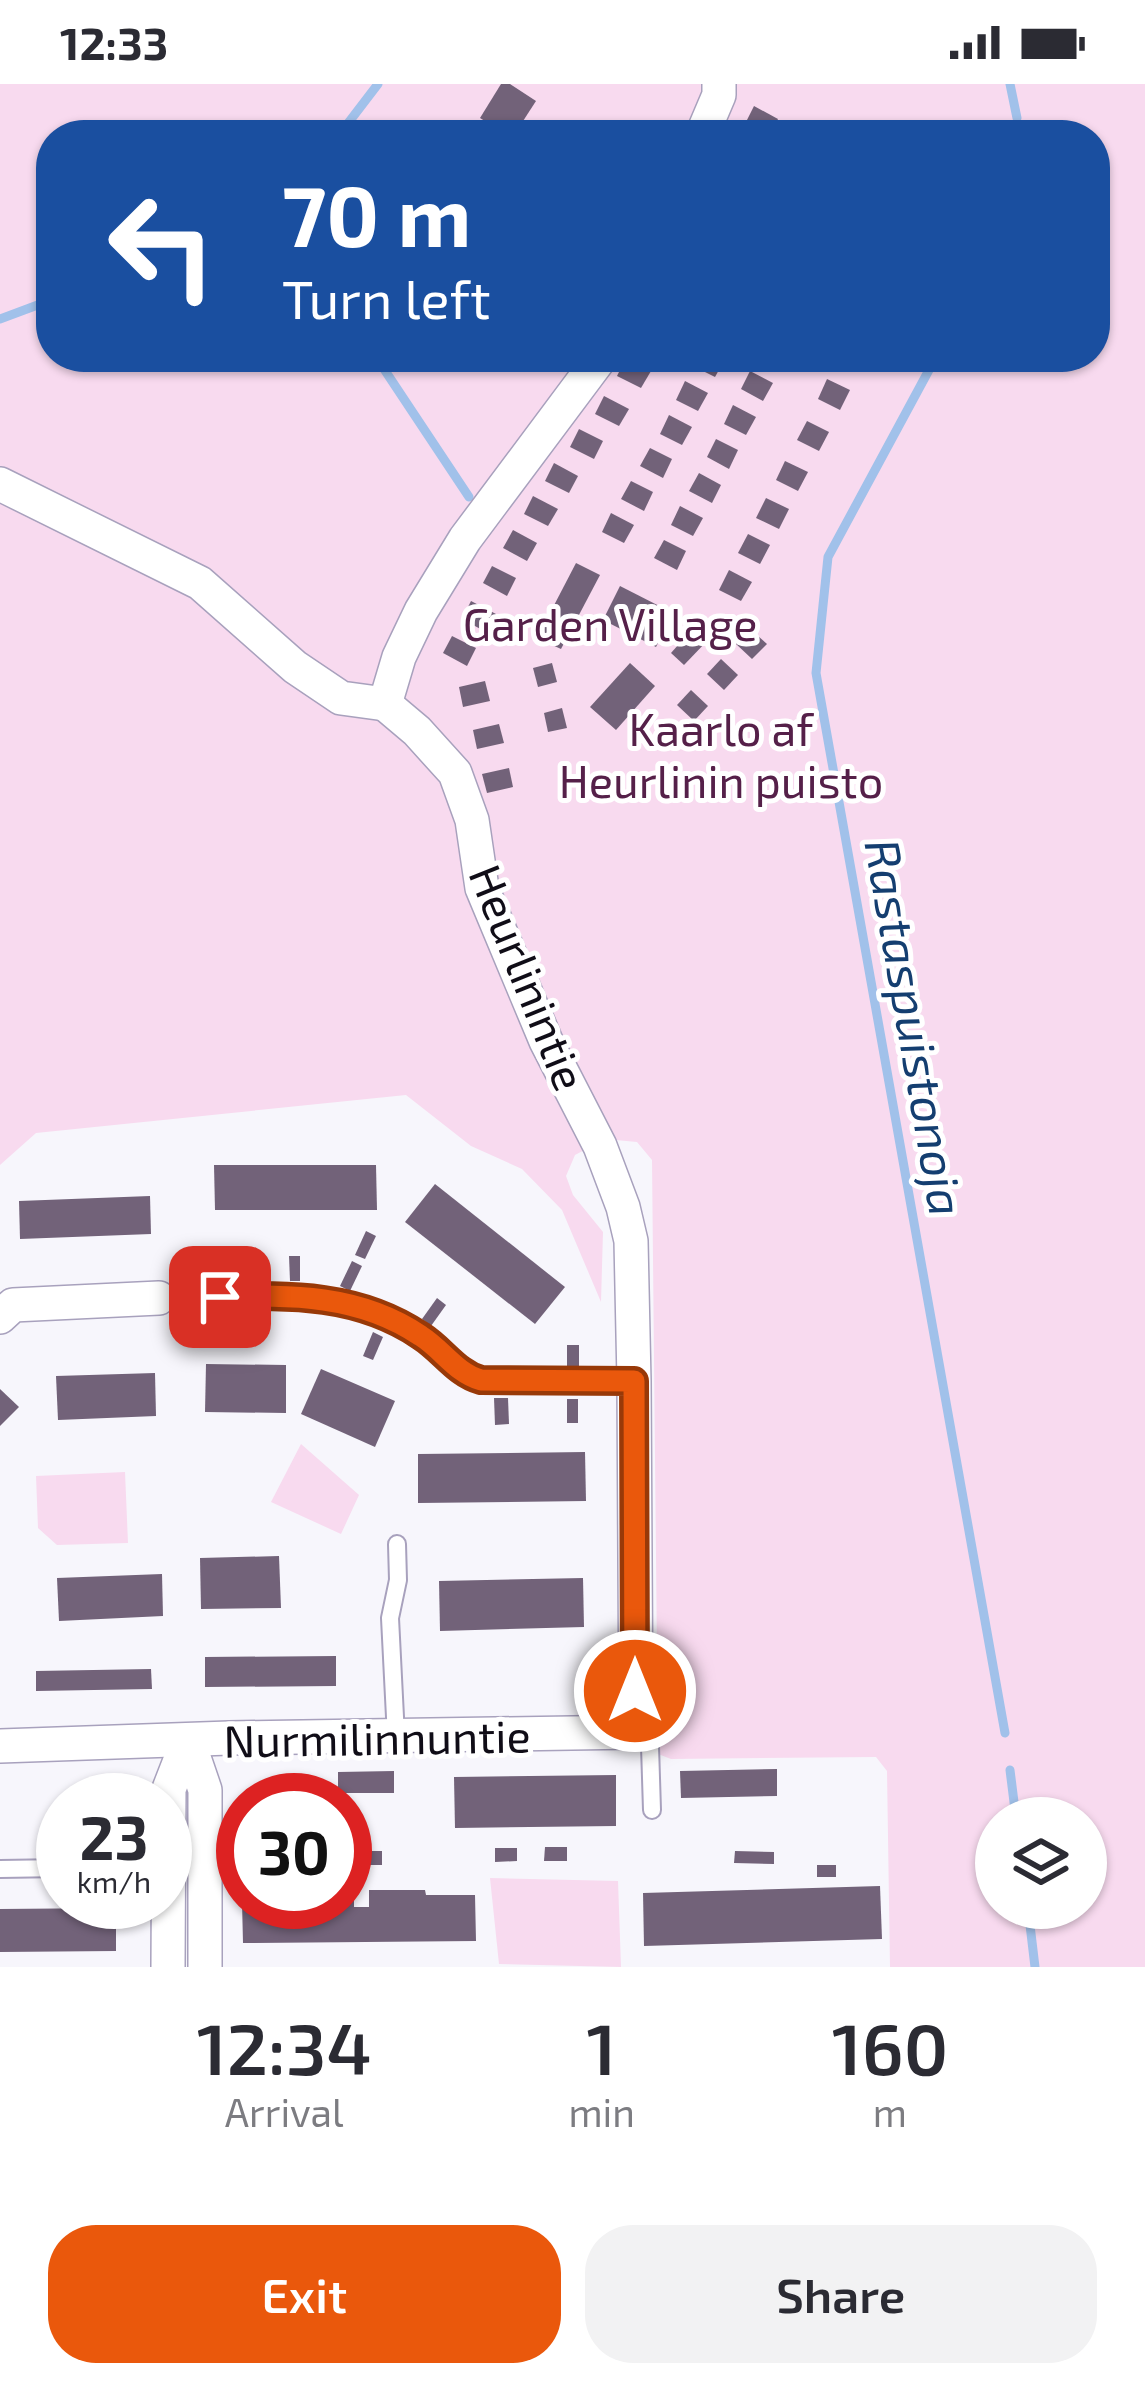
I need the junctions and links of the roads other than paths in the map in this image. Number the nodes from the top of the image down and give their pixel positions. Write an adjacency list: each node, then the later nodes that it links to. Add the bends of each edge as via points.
1 (719, 84): 2 (street)
2 (708, 120)
3 (590, 372): 5 (street, via 465,539 399,657)
4 (0, 484): 5 (street, via 200,583 341,698)
5 (385, 704): 8 (street, Heurlinintie, via 455,772 482,887 615,1184 631,1240)
6 (171, 1298): 7 (street, via 13,1305); 8 (lane, via 340,1302 391,1318 481,1380)
7 (0, 1317)
8 (634, 1381): 10 (street)
9 (397, 1544): 11 (lane, via 390,1618)
10 (635, 1732): 11 (street, Nurmilinnuntie); 15 (lane, via 650,1745)
11 (396, 1737): 12 (street, Nurmilinnuntie)
12 (188, 1740): 13 (street, Nurmilinnuntie); 14 (street); 20 (street, via 205,1790)
13 (0, 1745)
14 (175, 1773)
15 (652, 1810)
16 (36, 1868): 17 (lane)
17 (0, 1869)
18 (168, 1929): 19 (street)
19 (168, 1967)
20 (205, 1967)

